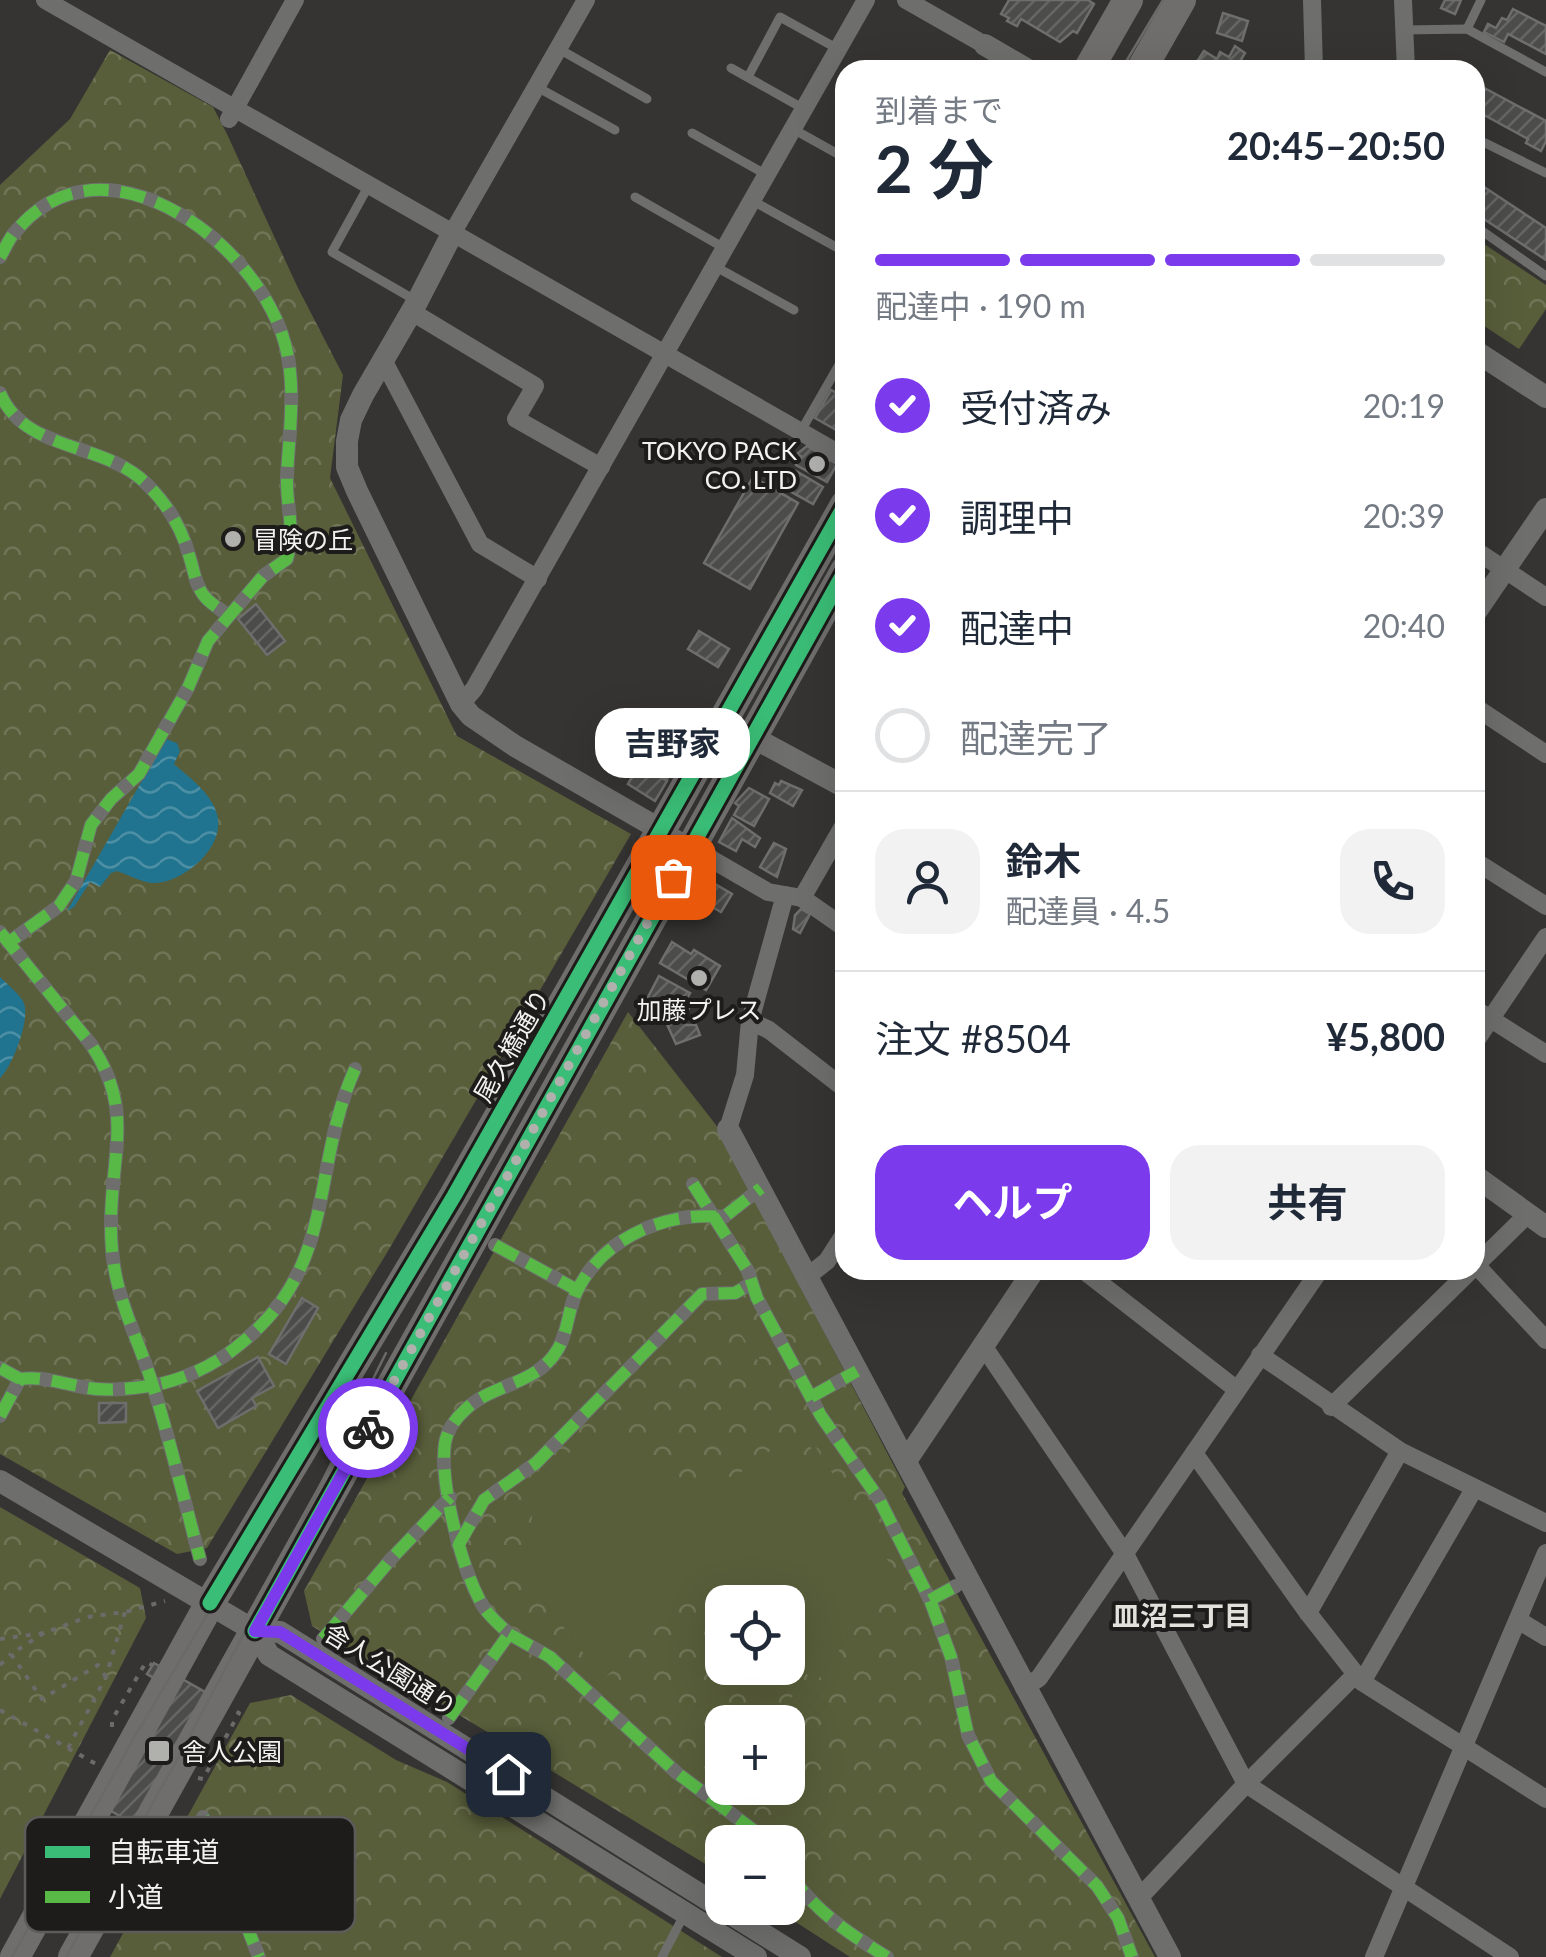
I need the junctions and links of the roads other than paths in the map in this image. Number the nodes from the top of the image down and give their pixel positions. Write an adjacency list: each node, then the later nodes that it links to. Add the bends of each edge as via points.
1 (45, 0): 27 (street)
2 (295, 0): 27 (street)
3 (586, 0): 15 (street)
4 (866, 0): 14 (street)
5 (906, 0): 13 (street)
6 (1128, 0): 17 (main road)
7 (1181, 0): 18 (main road)
8 (1312, 0): 19 (street)
9 (1403, 0): 12 (street)
10 (1481, 0): 11 (lane)
11 (1467, 29): 12 (lane); 22 (lane)
12 (1405, 30): 20 (street)
13 (985, 45): 16 (street)
14 (838, 48): 23 (lane, via 780,17); 26 (street)
15 (559, 49): 24 (street); 25 (lane)
16 (1011, 60)
17 (1094, 60)
18 (1147, 60)
19 (1314, 60)
20 (1406, 60)
21 (731, 68): 23 (lane)
22 (1546, 72)
23 (748, 77): 26 (lane)
24 (537, 87): 29 (lane); 38 (street)
25 (648, 99)
26 (804, 109): 28 (street)
27 (232, 113): 35 (street)
28 (793, 129): 32 (lane); 34 (street)
29 (614, 130)
30 (692, 133): 34 (lane)
31 (1485, 143): 33 (lane)
32 (835, 152)
33 (1546, 173)
34 (767, 175): 37 (street)
35 (369, 185): 38 (street); 45 (lane, via 332,252)
36 (636, 197): 41 (lane)
37 (753, 200): 40 (lane); 41 (street)
38 (453, 232): 45 (street); 47 (street)
39 (1485, 233): 44 (lane)
40 (835, 246)
41 (726, 249): 43 (street)
42 (0, 257): 64 (street, via 16,230 50,203 90,189 133,192 213,235 254,280 282,334 292,389 287,510 294,535 287,560 263,576)
43 (716, 266): 46 (lane); 47 (street)
44 (1546, 276)
45 (414, 307): 49 (street); 55 (street, via 535,386 516,419)
46 (794, 310)
47 (664, 352): 53 (street); 55 (street)
48 (1485, 357): 52 (street)
49 (383, 360): 60 (street, via 480,544); 65 (street, via 351,420 348,467)
50 (835, 371): 53 (lane)
51 (0, 393): 64 (street, via 28,428 112,460 155,492 180,531 195,580)
52 (1546, 397)
53 (800, 431): 54 (street)
54 (835, 451)
55 (601, 467): 60 (street)
56 (1546, 510): 59 (street)
57 (835, 523): 70 (main road, 尾久橋通り)
58 (1485, 556): 59 (street)
59 (1505, 568): 62 (street); 63 (street)
60 (538, 579): 65 (street)
61 (835, 589): 67 (main road)
62 (1546, 596)
63 (1485, 598)
64 (230, 616): 77 (street, via 208,641 139,774 91,825 68,894)
65 (462, 704): 70 (street, via 514,746)
66 (1485, 714): 68 (street)
67 (754, 738): 69 (street); 72 (main road)
68 (1546, 754)
69 (835, 782)
70 (660, 830): 72 (street); 126 (main road, 尾久橋通り, via 454,1196)
71 (835, 838): 74 (street)
72 (689, 848): 74 (street, via 768,892); 129 (main road)
73 (1485, 867): 75 (street)
74 (794, 896): 76 (street); 81 (street)
75 (1546, 906)
76 (835, 922)
77 (4, 937): 108 (street, via 102,1061 116,1096 115,1275)
78 (1546, 937): 79 (street)
79 (1485, 1012)
80 (1485, 1015): 82 (street)
81 (750, 1022): 84 (street); 85 (street, via 745,1075)
82 (1546, 1054)
83 (355, 1069): 108 (street, via 340,1102 311,1245 296,1282 255,1333 228,1354)
84 (835, 1081)
85 (728, 1129): 88 (street)
86 (1485, 1183): 90 (street)
87 (692, 1184): 89 (street)
88 (761, 1188): 89 (street, via 724,1217); 94 (street)
89 (712, 1216): 100 (street); 101 (street, via 639,1231 610,1246)
90 (1537, 1221): 93 (street)
91 (495, 1245): 101 (street)
92 (835, 1249): 94 (street)
93 (1485, 1259)
94 (808, 1276): 106 (street)
95 (1485, 1278): 102 (street)
96 (1028, 1280): 103 (street)
97 (1096, 1280): 109 (street)
98 (1311, 1280): 104 (street)
99 (1461, 1280): 111 (street)
100 (752, 1284): 110 (street); 120 (street, via 735,1293 702,1294 536,1463 484,1500)
101 (577, 1290): 118 (street, via 558,1349 540,1370 466,1408 449,1431)
102 (1546, 1340)
103 (984, 1347): 115 (street); 122 (street)
104 (1260, 1355): 109 (street); 111 (street)
105 (0, 1368): 107 (street)
106 (858, 1371): 110 (street); 115 (street)
107 (20, 1379): 108 (street, via 92,1389); 112 (street)
108 (153, 1386): 123 (street)
109 (1236, 1389): 114 (street)
110 (811, 1397): 125 (street, via 879,1499)
111 (1332, 1407): 113 (street)
112 (0, 1416)
113 (1400, 1450): 117 (street); 127 (street)
114 (1194, 1453): 122 (street); 127 (street)
115 (906, 1461): 134 (street)
116 (0, 1481): 126 (street, 舎人公園通り)
117 (1474, 1489): 119 (street); 133 (street)
118 (450, 1497): 120 (street); 132 (street)
119 (1546, 1523)
120 (458, 1546): 130 (street, via 483,1608)
121 (1546, 1553): 128 (street)
122 (1124, 1554): 134 (street, via 1037,1681); 137 (street)
123 (200, 1559)
124 (956, 1586): 125 (street)
125 (930, 1600): 144 (street, via 968,1736 992,1781 1097,1886)
126 (210, 1603): 129 (street, 舎人公園通り); 139 (main road, 尾久橋通り)
127 (1308, 1614): 133 (street)
128 (1518, 1620): 131 (street); 136 (street)
129 (255, 1631): 140 (main road); 145 (street, 舎人公園通り, via 268,1655); 154 (street, 舎人公園通り, via 280,1632)
130 (509, 1634): 135 (street); 141 (street, via 550,1657 677,1773)
131 (1546, 1637)
132 (323, 1640)
133 (1359, 1678): 136 (street); 137 (street)
134 (1024, 1688): 144 (street)
135 (449, 1718)
136 (1462, 1747): 138 (street); 142 (street)
137 (1246, 1784): 142 (street); 144 (street)
138 (1546, 1800)
139 (92, 1817)
140 (151, 1817)
141 (747, 1825)
142 (1403, 1888): 158 (street); 159 (street)
143 (805, 1897): 155 (street, via 838,1928)
144 (1126, 1904): 156 (street); 157 (street)
145 (685, 1912): 152 (lane); 153 (street, 舎人公園通り)
146 (29, 1932): 149 (main road, 尾久橋通り)
147 (87, 1932): 150 (main road)
148 (249, 1932): 151 (street)
149 (15, 1957)
150 (73, 1957)
151 (259, 1957)
152 (662, 1957)
153 (756, 1957)
154 (800, 1957)
155 (887, 1957)
156 (1132, 1957)
157 (1170, 1957)
158 (1374, 1957)
159 (1510, 1957)

